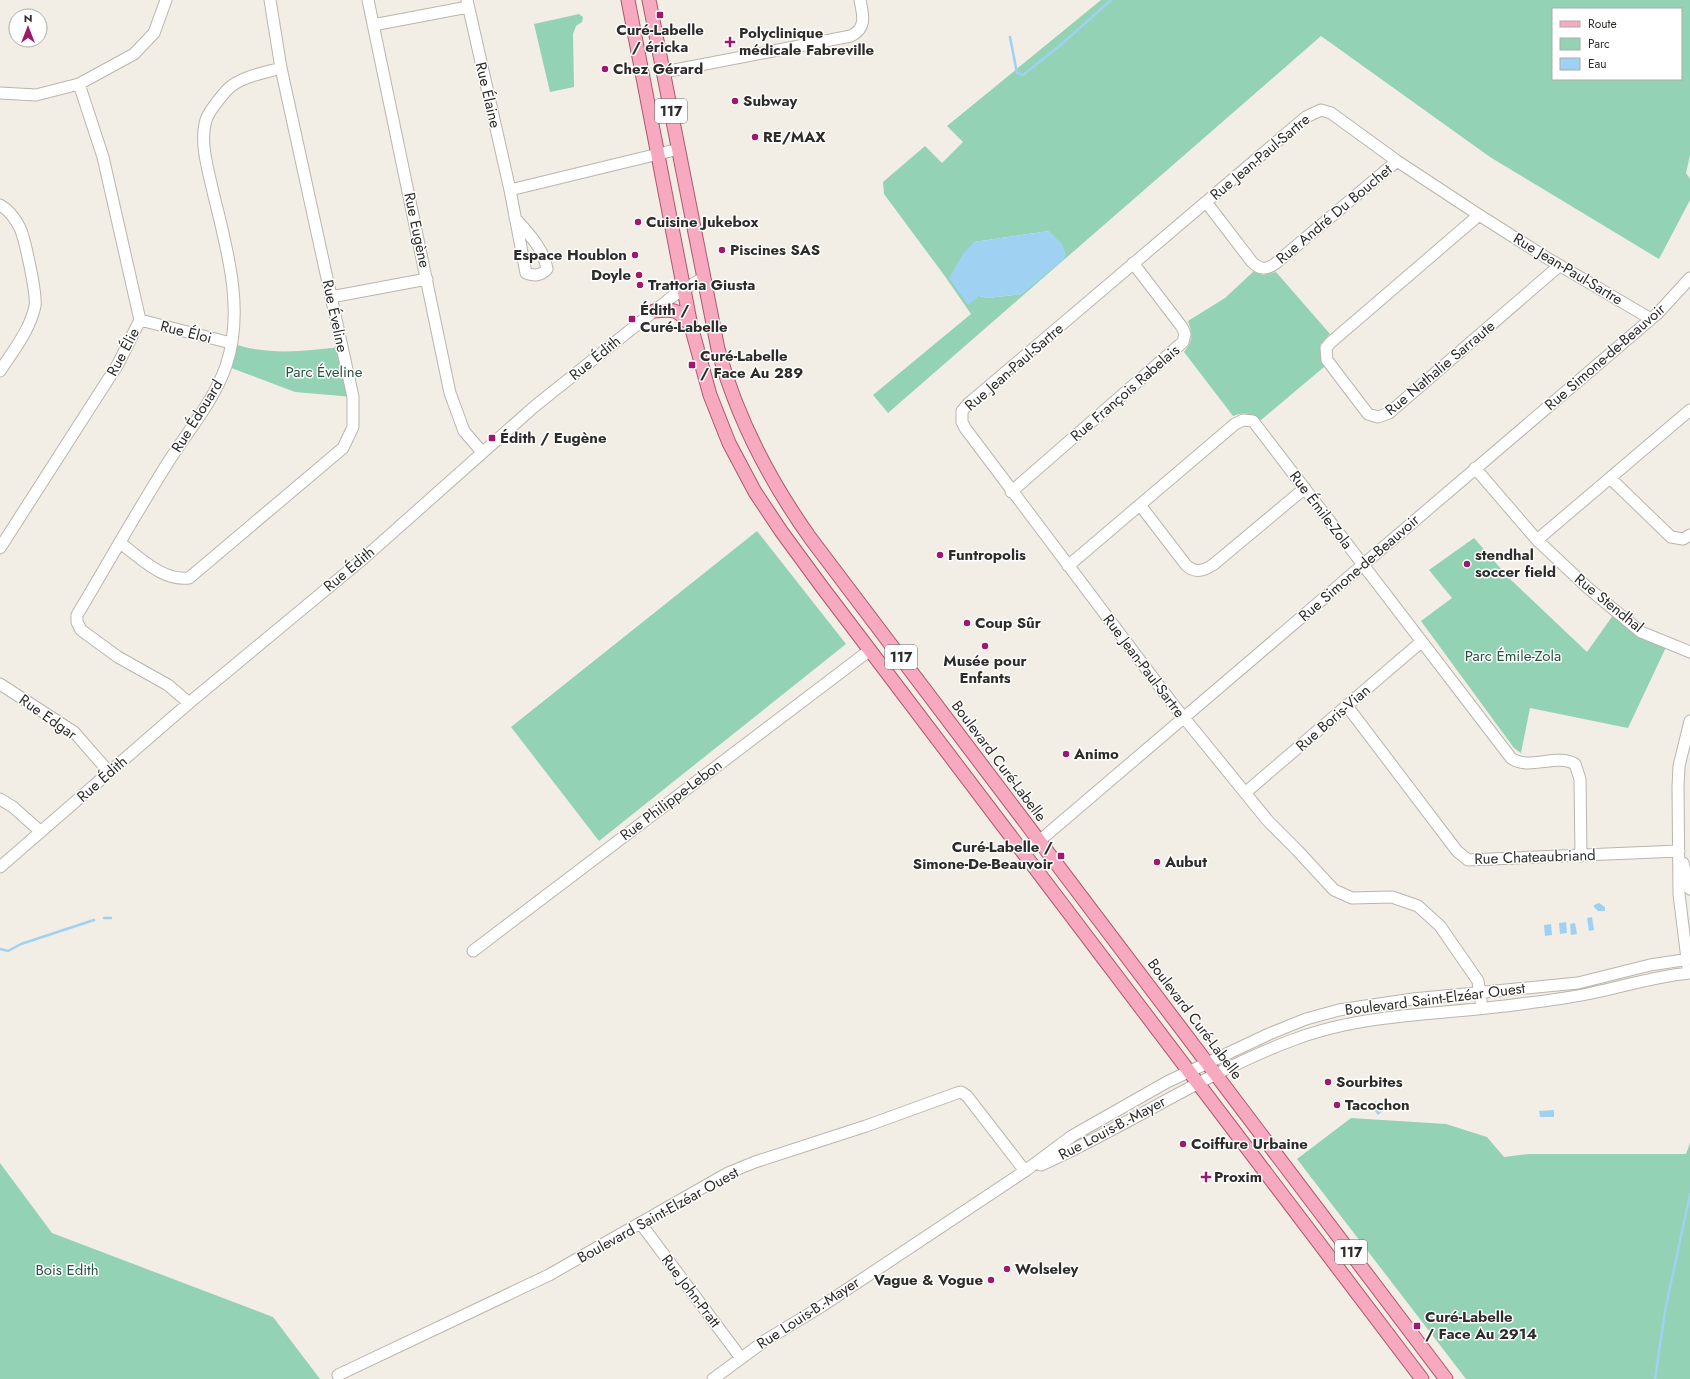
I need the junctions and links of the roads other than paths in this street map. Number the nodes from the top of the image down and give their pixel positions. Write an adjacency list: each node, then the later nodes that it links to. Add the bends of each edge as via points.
1 (166, 0): 11 (street, via 154,32 134,54)
2 (270, 0): 9 (street, Rue Éveline)
3 (368, 0): 8 (street, Rue Eugène)
4 (628, 0): 14 (main road, 117)
5 (649, 0): 10 (main road, Boulevard Curé-Labelle / 117)
6 (860, 0): 10 (street, via 863,22 860,30 851,36)
7 (467, 3): 8 (street); 16 (street, Rue Élaine)
8 (373, 25): 25 (street, Rue Eugène)
9 (281, 68): 27 (street, Rue Éveline); 32 (street, Rue Édouard, via 242,81 227,90 207,120 204,137 208,170 227,248 234,310)
10 (664, 72): 13 (main road, Boulevard Curé-Labelle / 117)
11 (79, 84): 12 (street, via 36,95); 30 (street, Rue Élie, via 103,157)
12 (0, 93)
13 (679, 149): 14 (street); 23 (main road, Boulevard Curé-Labelle / 117)
14 (658, 154): 16 (street); 26 (main road, 117)
15 (1397, 161): 17 (street, Rue Jean-Paul-Sartre, via 1331,113 1318,110 1306,117); 17 (street, Rue André Du Bouchet, via 1268,268 1261,268 1252,262); 19 (street, Rue Jean-Paul-Sartre)
16 (510, 190): 20 (street, Rue Élaine)
17 (1206, 202): 21 (street, Rue Jean-Paul-Sartre)
18 (0, 205): 33 (street, via 8,210 20,229 34,288 35,305 24,335)
19 (1479, 215): 22 (street, Rue Jean-Paul-Sartre); 22 (street, Rue Nathalie Sarraute, via 1326,348 1327,360 1368,414 1378,417 1389,413)
20 (515, 218): 20 (street, Rue Élaine, via 526,273 534,276 544,272 546,260)
21 (1133, 263): 39 (street, Rue Jean-Paul-Sartre, via 962,411 965,428); 39 (street, Rue François Rabelais, via 1182,327 1185,334 1183,342)
22 (1559, 266): 29 (street, Rue Jean-Paul-Sartre)
23 (703, 278): 26 (street, Rue Édith); 59 (main road, Boulevard Curé-Labelle / 117, via 714,335 729,387 746,432 775,486 811,539)
24 (1690, 278): 29 (street, Rue Simone-de-Beauvoir, via 1674,298)
25 (427, 279): 27 (street); 35 (street, Rue Eugène, via 450,393 464,431)
26 (684, 289): 28 (street, Rue Édith); 31 (main road, 117)
27 (331, 297): 43 (street, Rue Éveline, via 353,397 353,427 343,448 188,578 178,580 168,577)
28 (654, 311): 31 (main road, via 676,310); 35 (street, Rue Édith)
29 (1651, 318): 36 (street, Rue Simone-de-Beauvoir)
30 (140, 320): 32 (street, Rue Éloi); 44 (street, Rue Élie, via 118,364)
31 (691, 326): 48 (main road, 117, via 710,395 729,443 748,480 781,532)
32 (232, 343): 43 (street, Rue Édouard, via 226,366 210,399 167,464)
33 (0, 371)
34 (1690, 410): 37 (street)
35 (482, 452): 51 (street, Rue Édith, via 364,558)
36 (1475, 468): 42 (street, Rue Stendhal); 45 (street, Rue Simone-de-Beauvoir)
37 (1610, 478): 41 (street, via 1671,538 1683,539); 42 (street)
38 (1305, 488): 40 (street, via 1214,564 1206,570 1199,571 1193,571 1186,565); 40 (street, Rue Émile-Zola, via 1256,424 1248,419 1235,424); 45 (street, Rue Émile-Zola)
39 (1011, 492): 46 (street, Rue Jean-Paul-Sartre)
40 (1140, 506): 46 (street, Rue Émile-Zola)
41 (1690, 535)
42 (1537, 540): 49 (street, Rue Stendhal, via 1588,588 1641,632)
43 (120, 543): 51 (street, Rue Édouard, via 77,615 77,622 81,630 118,657 168,685)
44 (0, 548)
45 (1362, 565): 47 (street, Rue Émile-Zola); 53 (street, Rue Simone-de-Beauvoir)
46 (1068, 566): 53 (street, Rue Jean-Paul-Sartre)
47 (1421, 642): 52 (street, Rue Boris-Vian); 62 (street, Rue Émile-Zola, via 1511,758 1524,763 1575,764 1580,779)
48 (870, 650): 61 (main road, 117); 65 (street, Rue Philippe-Lebon)
49 (1690, 652)
50 (0, 684): 55 (street, Rue Edgar, via 74,732)
51 (189, 703): 55 (street, Rue Édith)
52 (1347, 706): 56 (street, Rue Boris-Vian); 62 (street, Rue Chateaubriand, via 1465,859 1476,861)
53 (1184, 718): 56 (street, Rue Jean-Paul-Sartre); 59 (street, Rue Simone-de-Beauvoir)
54 (1690, 720): 60 (street, via 1679,766)
55 (109, 772): 58 (street, Rue Édith)
56 (1245, 794): 68 (street, Rue Jean-Paul-Sartre, via 1334,890 1352,898 1392,897 1418,906 1440,926 1478,981)
57 (0, 799): 58 (street)
58 (41, 832): 63 (street, Rue Édith)
59 (1040, 841): 61 (street, Rue Simone-de-Beauvoir); 70 (main road, Boulevard Curé-Labelle / 117)
60 (1679, 851): 62 (street, Rue Chateaubriand); 64 (street); 66 (street, via 1678,894)
61 (1024, 854): 71 (main road, 117)
62 (1581, 856)
63 (0, 867)
64 (1690, 889)
65 (473, 951)
66 (1689, 960): 67 (street); 68 (street, Boulevard Saint-Elzéar Ouest, via 1650,965 1585,981)
67 (1689, 973): 69 (street, Boulevard Saint-Elzéar Ouest, via 1582,995)
68 (1480, 994): 69 (street, Rue Jean-Paul-Sartre); 70 (street, Boulevard Saint-Elzéar Ouest, via 1389,1002 1325,1013 1269,1034)
69 (1482, 1008): 72 (street, Boulevard Saint-Elzéar Ouest, via 1412,1014 1335,1026 1281,1044)
70 (1208, 1062): 71 (street, Boulevard Saint-Elzéar Ouest); 72 (main road, Boulevard Curé-Labelle / 117)
71 (1188, 1071): 73 (main road, 117); 74 (street, Rue Louis-B.-Mayer, via 1072,1136)
72 (1217, 1074): 73 (street, Boulevard Saint-Elzéar Ouest); 80 (main road, Boulevard Curé-Labelle / 117)
73 (1198, 1083): 74 (street, Rue Louis-B.-Mayer, via 1082,1147); 79 (main road, 117)
74 (1026, 1171): 75 (street, Boulevard Saint-Elzéar Ouest, via 967,1096 961,1092 738,1169); 76 (street, Rue Louis-B.-Mayer)
75 (641, 1224): 76 (street, Rue John-Pratt); 77 (street, Boulevard Saint-Elzéar Ouest, via 549,1276)
76 (741, 1358): 78 (street, Rue Louis-B.-Mayer)
77 (338, 1375)
78 (713, 1379)
79 (1422, 1379)
80 (1446, 1379)

